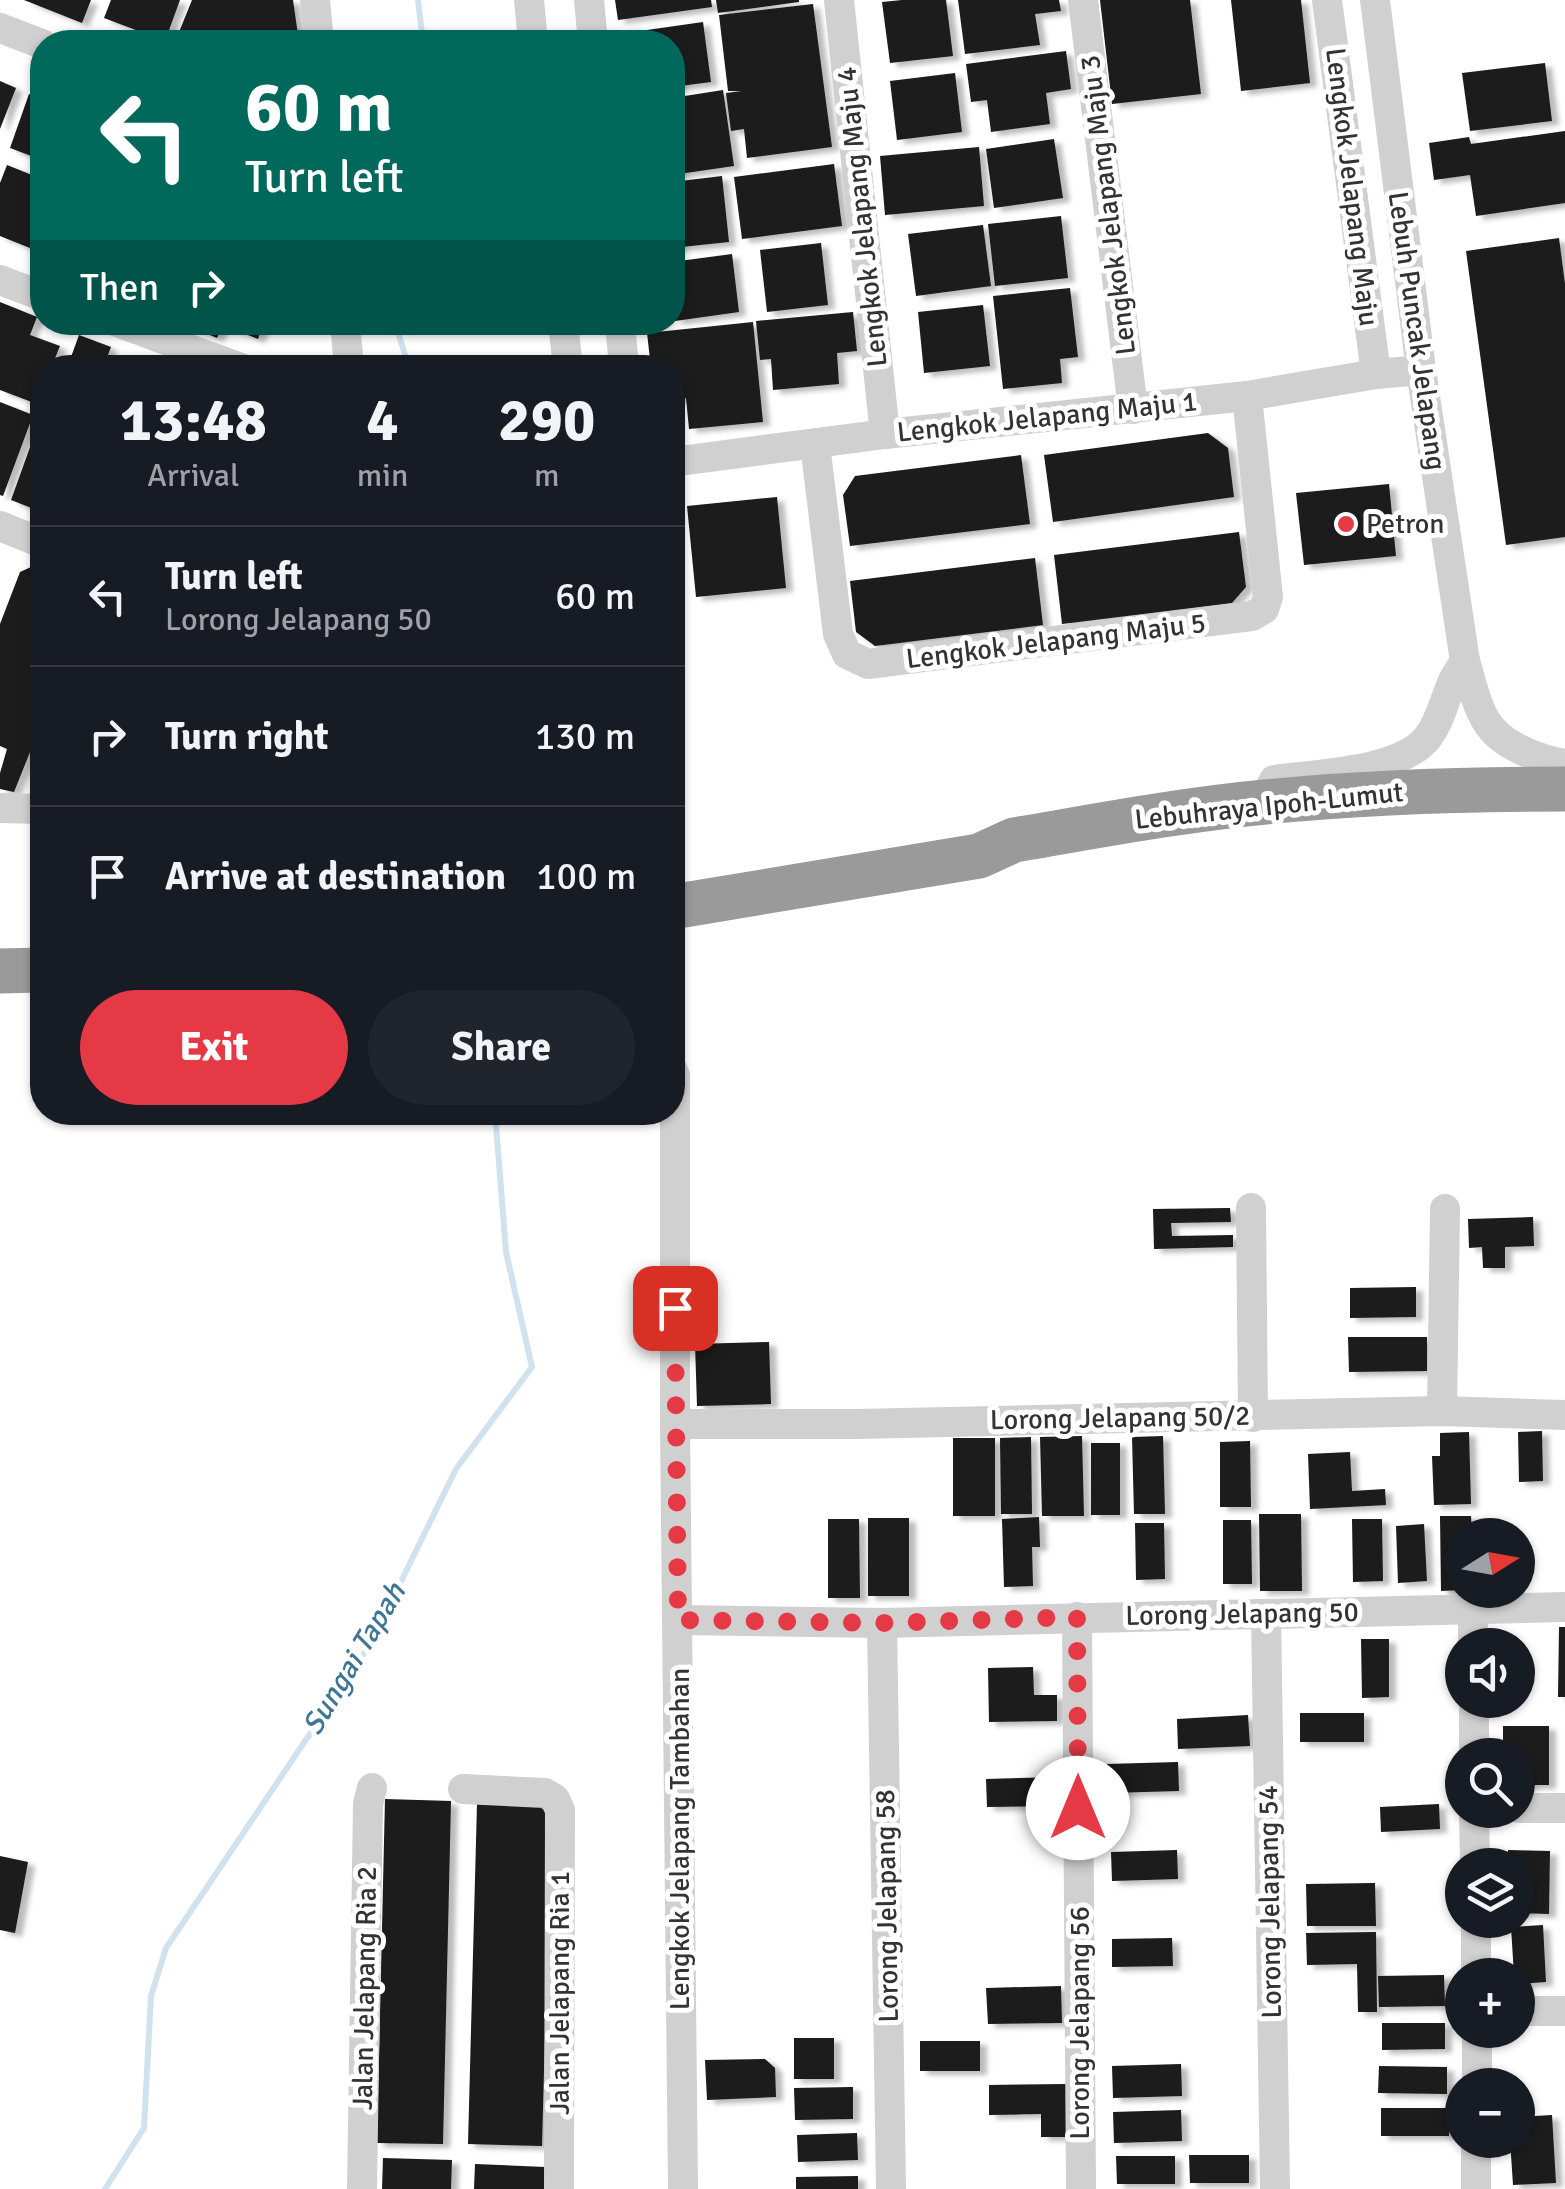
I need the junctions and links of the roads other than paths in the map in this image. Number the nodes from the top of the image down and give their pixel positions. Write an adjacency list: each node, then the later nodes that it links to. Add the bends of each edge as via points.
1 (316, 0): 9 (street)
2 (528, 0): 10 (street)
3 (589, 0): 11 (street)
4 (839, 0): 21 (street, Lengkok Jelapang Maju 4)
5 (1084, 0): 20 (street, Lengkok Jelapang Maju 3)
6 (1327, 0): 18 (street, Lengkok Jelapang Maju)
7 (1374, 0): 17 (street, Lebuh Puncak Jelapang)
8 (0, 28): 12 (street)
9 (319, 30)
10 (532, 30)
11 (592, 30)
12 (30, 39)
13 (0, 280): 14 (street)
14 (30, 291)
15 (152, 335): 16 (street)
16 (207, 355)
17 (1421, 370): 18 (street, Lengkok Jelapang Maju 1); 26 (street, Lebuh Puncak Jelapang)
18 (1376, 374): 19 (street, Lengkok Jelapang Maju 1)
19 (1248, 396): 20 (street, Lengkok Jelapang Maju 1); 22 (street, Lengkok Jelapang Maju 5, via 1264,609 1252,616 868,664 847,654 838,634)
20 (1133, 409): 21 (street, Lengkok Jelapang Maju 1)
21 (886, 434): 22 (street, Lengkok Jelapang Maju 1)
22 (815, 444): 23 (street, Lengkok Jelapang Maju 1)
23 (685, 460)
24 (3, 536): 25 (street)
25 (30, 541)
26 (1465, 661): 27 (street, Lebuh Puncak Jelapang, via 1492,730 1524,752); 29 (street, via 1426,740 1405,756 1274,780)
27 (1565, 764)
28 (1565, 789): 29 (highway, Lebuhraya Ipoh-Lumut)
29 (1262, 802): 33 (highway, Lebuhraya Ipoh-Lumut, via 1014,840)
30 (1565, 807): 33 (highway, Lebuhraya Ipoh-Lumut, via 1240,824 1003,859)
31 (0, 808): 32 (street)
32 (30, 809)
33 (978, 856): 34 (highway, Lebuhraya Ipoh-Lumut)
34 (685, 905)
35 (30, 970): 36 (highway)
36 (0, 971)
37 (675, 1125): 43 (street, Lengkok Jelapang Tambahan)
38 (1251, 1208): 42 (street)
39 (1445, 1210): 40 (street)
40 (1442, 1412): 41 (street, Lorong Jelapang 50/2); 42 (street, Lorong Jelapang 50/2)
41 (1565, 1415)
42 (1253, 1417): 43 (street, Lorong Jelapang 50/2)
43 (675, 1424): 49 (street, Lengkok Jelapang Tambahan)
44 (1535, 1607): 45 (street, Lorong Jelapang 50)
45 (1565, 1607)
46 (1473, 1608): 47 (street, Lorong Jelapang 50); 51 (street)
47 (1266, 1614): 48 (street, Lorong Jelapang 50); 64 (street, Lorong Jelapang 54)
48 (1077, 1617): 50 (street, Lorong Jelapang 50); 63 (street, Lorong Jelapang 56)
49 (678, 1620): 50 (street, Lorong Jelapang 50); 61 (street, Lengkok Jelapang Tambahan)
50 (882, 1623): 62 (street, Lorong Jelapang 58)
51 (1474, 1628)
52 (372, 1788): 59 (street, Jalan Jelapang Ria 2)
53 (463, 1790): 60 (street, Jalan Jelapang Ria 1, via 545,1793 560,1810)
54 (1535, 1808): 55 (street)
55 (1565, 1808)
56 (1565, 2011): 57 (street)
57 (1535, 2012)
58 (1476, 2158): 65 (street)
59 (362, 2189)
60 (559, 2189)
61 (683, 2189)
62 (891, 2189)
63 (1081, 2189)
64 (1274, 2189)
65 (1476, 2189)

